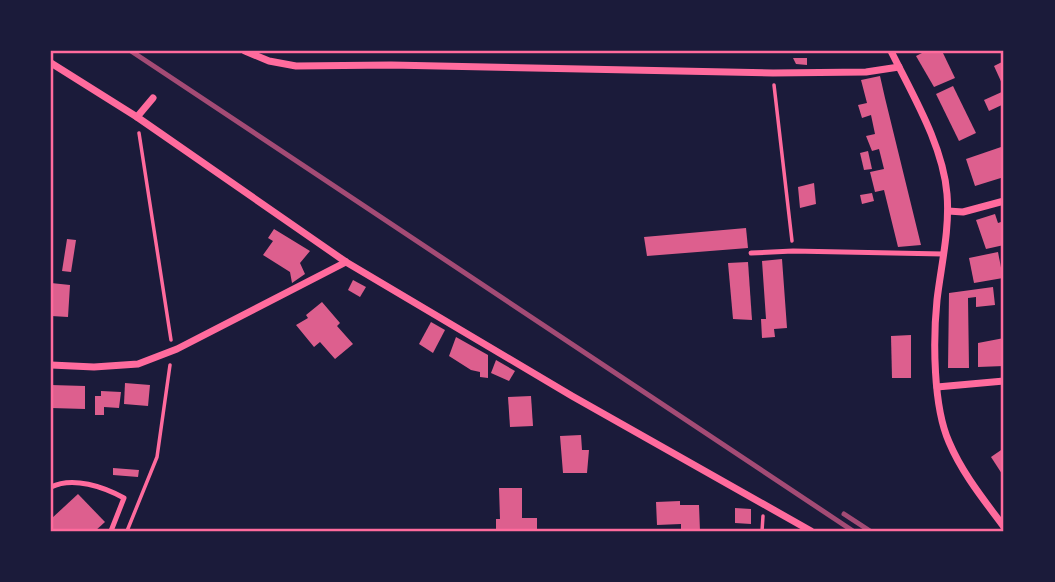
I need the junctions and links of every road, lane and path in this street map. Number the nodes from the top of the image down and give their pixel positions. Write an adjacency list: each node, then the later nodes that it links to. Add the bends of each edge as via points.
1 (245, 51): 5 (street, via 296,66)
2 (891, 51): 4 (street)
3 (51, 63): 7 (street)
4 (899, 67): 5 (street); 9 (street, via 943,171)
5 (773, 73): 10 (path)
6 (153, 98): 7 (street)
7 (137, 117): 13 (street); 14 (path, via 131,124 139,133)
8 (1004, 201): 9 (street)
9 (948, 211): 12 (street)
10 (793, 251): 11 (lane); 12 (lane)
11 (751, 253)
12 (943, 254): 17 (street, via 936,311)
13 (346, 262): 14 (street); 22 (street)
14 (173, 351): 15 (street, via 138,364); 21 (path, via 157,457)
15 (51, 365)
16 (1004, 381): 17 (street)
17 (937, 387): 19 (street, via 948,441)
18 (51, 487): 20 (lane, via 60,483 102,486 124,498)
19 (1004, 527)
20 (111, 531)
21 (127, 531)
22 (811, 531)

